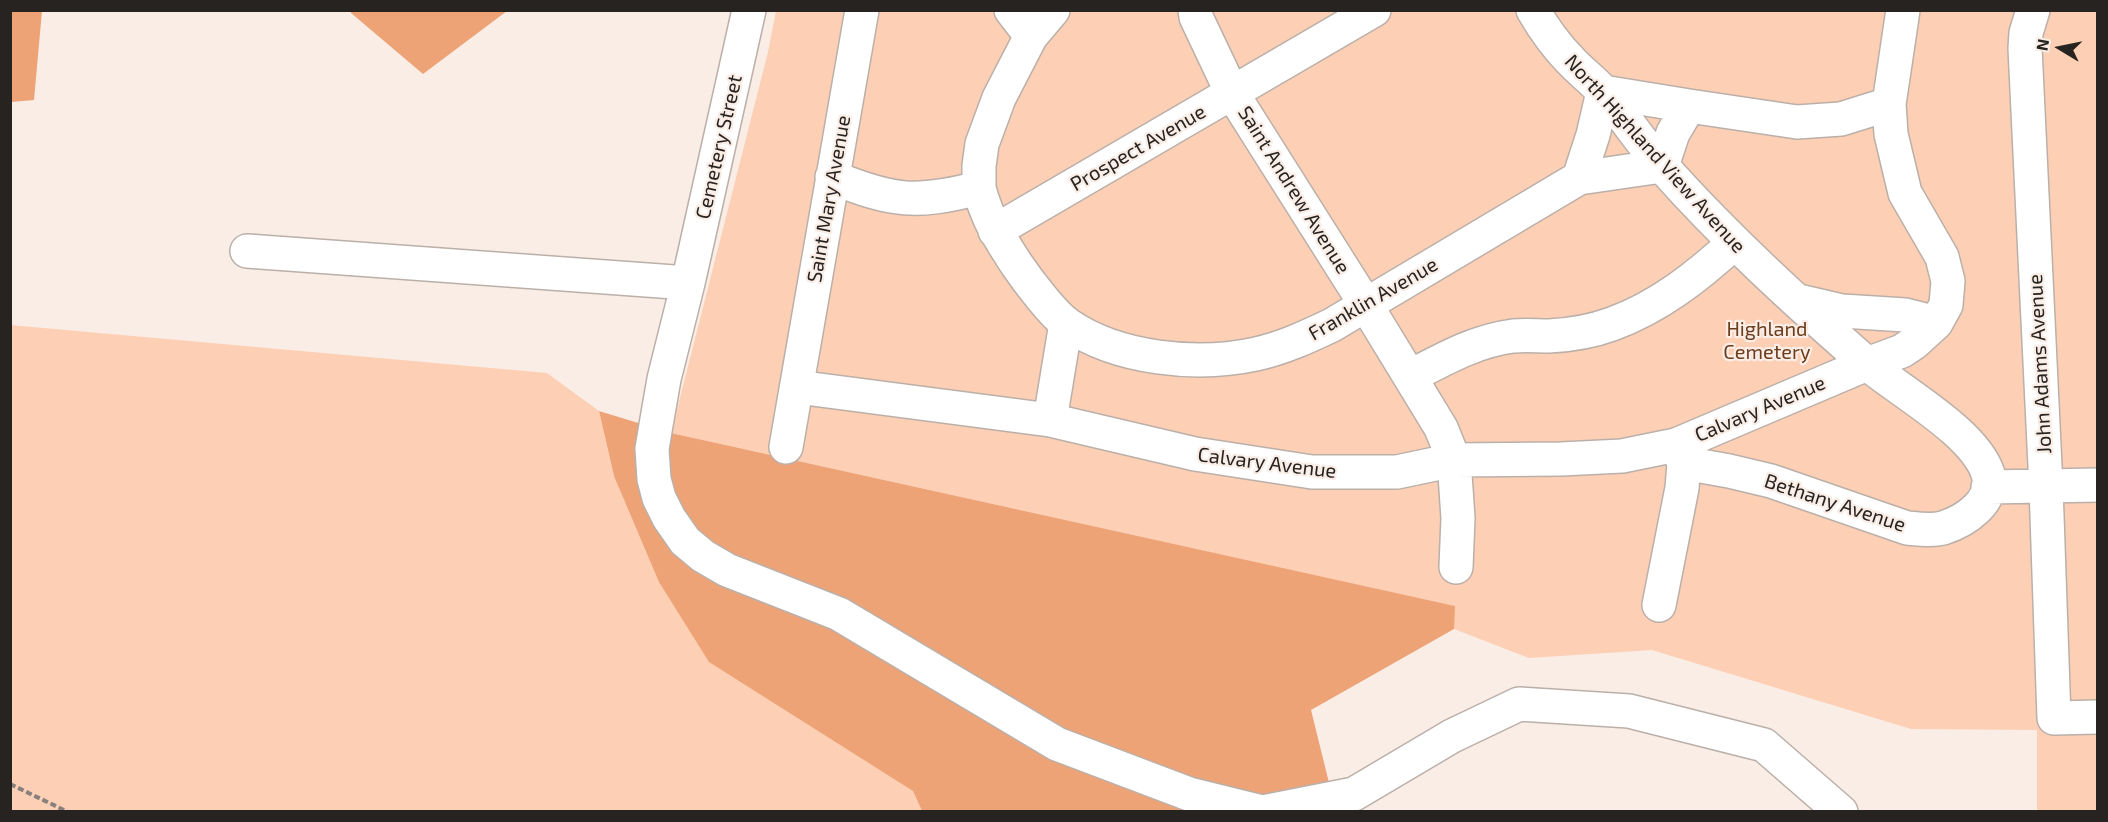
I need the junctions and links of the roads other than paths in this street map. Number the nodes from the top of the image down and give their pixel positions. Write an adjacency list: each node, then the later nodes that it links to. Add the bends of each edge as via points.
1 (749, 10): 22 (lane, Cemetery Street)
2 (862, 10): 16 (lane, Saint Mary Avenue)
3 (1011, 10): 10 (lane)
4 (1053, 10): 10 (lane, Franklin Avenue)
5 (1195, 10): 12 (lane, Saint Andrew Avenue)
6 (1374, 10): 12 (lane, Prospect Avenue)
7 (1533, 10): 11 (lane, North Highland View Avenue, via 1548,36)
8 (1903, 10): 13 (lane)
9 (2033, 10): 36 (lane, John Adams Avenue, via 2025,48)
10 (1031, 36): 18 (lane, Franklin Avenue, via 1015,63 982,144)
11 (1603, 92): 14 (lane); 15 (lane, North Highland View Avenue); 17 (lane)
12 (1232, 93): 19 (lane, Prospect Avenue); 24 (lane, Saint Andrew Avenue)
13 (1889, 104): 14 (lane, via 1841,118 1797,122); 26 (lane, via 1891,134 1905,193 1942,257 1948,281 1946,305)
14 (1689, 106): 15 (lane, via 1673,133)
15 (1662, 166): 17 (lane, Franklin Avenue); 20 (lane, North Highland View Avenue)
16 (832, 177): 18 (lane, via 897,198 947,196); 29 (lane, Saint Mary Avenue)
17 (1579, 178): 24 (lane, Franklin Avenue)
18 (979, 188): 19 (lane, Franklin Avenue)
19 (995, 231): 25 (lane, Franklin Avenue, via 1028,282)
20 (1734, 243): 23 (lane, North Highland View Avenue); 28 (lane, via 1697,277 1612,324 1588,331 1490,341 1465,348)
21 (247, 251): 22 (lane)
22 (688, 283): 40 (lane, Cemetery Street, via 664,379 652,449 659,498 685,541 727,570 839,614 1057,744 1189,794)
23 (1799, 301): 26 (lane, via 1842,311 1905,315); 27 (lane, North Highland View Avenue)
24 (1366, 305): 25 (lane, Franklin Avenue, via 1292,344 1224,360 1152,356 1108,345); 28 (lane, Saint Andrew Avenue)
25 (1066, 323): 30 (lane)
26 (1936, 323): 27 (lane, Calvary Avenue, via 1902,351)
27 (1867, 363): 32 (lane, Calvary Avenue); 35 (lane, North Highland View Avenue, via 1979,455)
28 (1411, 376): 33 (lane, Saint Andrew Avenue, via 1442,428)
29 (797, 387): 30 (lane, Calvary Avenue); 31 (lane, Saint Mary Avenue)
30 (1050, 420): 33 (lane, Calvary Avenue, via 1195,454 1312,472 1397,472)
31 (786, 447)
32 (1680, 454): 33 (lane, Calvary Avenue); 35 (lane, Bethany Avenue, via 1907,528 1924,530 1943,528 1977,510); 38 (lane, via 1682,488)
33 (1454, 460): 37 (lane, Saint Andrew Avenue, via 1458,518)
34 (2097, 485): 36 (lane)
35 (1988, 487): 36 (lane)
36 (2046, 487): 39 (lane, John Adams Avenue, via 2046,724)
37 (1455, 567)
38 (1659, 605)
39 (2097, 717)
40 (1263, 812): 41 (lane, via 1354,794 1452,736 1519,704 1629,711 1764,745)
41 (1842, 812)

